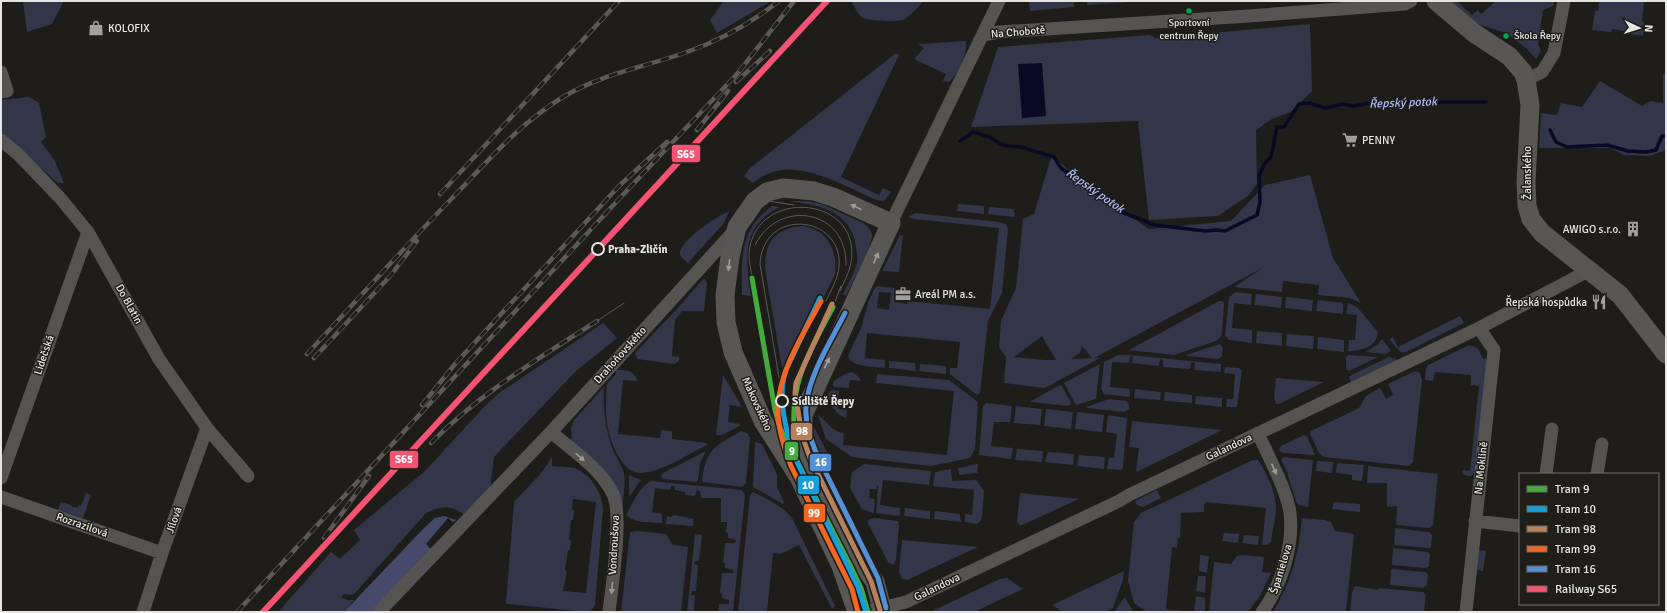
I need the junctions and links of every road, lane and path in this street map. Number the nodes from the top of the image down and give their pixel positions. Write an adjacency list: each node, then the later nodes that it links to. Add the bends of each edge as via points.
1 (999, 1): 5 (street)
2 (1411, 1): 5 (street, Na Chobotě, via 1406,4)
3 (1436, 1): 7 (street, Žalanského, via 1474,33 1509,56 1520,68)
4 (1564, 1): 7 (street, via 1554,53 1542,72)
5 (983, 35): 10 (street, Na Chobotě)
6 (1, 72): 8 (street)
7 (1526, 80): 13 (street, Žalanského, via 1530,105 1527,206 1531,218 1542,233)
8 (4, 92)
9 (1, 140): 12 (street, Do Blatin, via 61,198)
10 (892, 224): 11 (street, Drahoňovského, one-way to 11, via 833,197 814,191 783,188 767,192 760,197); 29 (street, Na Chobotě, one-way to 10, via 875,582 860,560 805,448 802,425 803,415)
11 (737, 227): 18 (street, Drahoňovského); 33 (street, Makovského, one-way to 33, via 731,249 726,295 728,337 763,421 799,477 841,566)
12 (88, 232): 16 (street, Do Blatin, via 159,359); 24 (street, Lidečská)
13 (1588, 271): 14 (street, Galandova); 15 (street, Žalanského, via 1620,295)
14 (1479, 328): 19 (street, Galandova); 26 (street, Na Moklině, via 1494,350)
15 (1666, 354)
16 (207, 428): 23 (street, Do Blatin); 28 (street, Jílová)
17 (1552, 429): 21 (street)
18 (550, 432): 31 (street, Drahoňovského); 32 (street, Vondroušova, one-way to 32, via 598,473 613,494 617,526)
19 (1258, 433): 29 (street, Galandova, via 906,602); 34 (street, Španielova, one-way to 34, via 1283,490 1290,512 1291,526 1287,556 1280,577 1271,600)
20 (1602, 444): 22 (street)
21 (1546, 473)
22 (1597, 473)
23 (248, 476)
24 (1, 478)
25 (1, 497): 28 (street, Rozrazilová)
26 (1475, 521): 27 (street); 35 (street, Na Moklině)
27 (1519, 526)
28 (162, 553): 30 (street, Jílová)
29 (877, 611)
30 (143, 612)
31 (380, 612)
32 (609, 612)
33 (857, 612)
34 (1262, 612)
35 (1466, 612)

